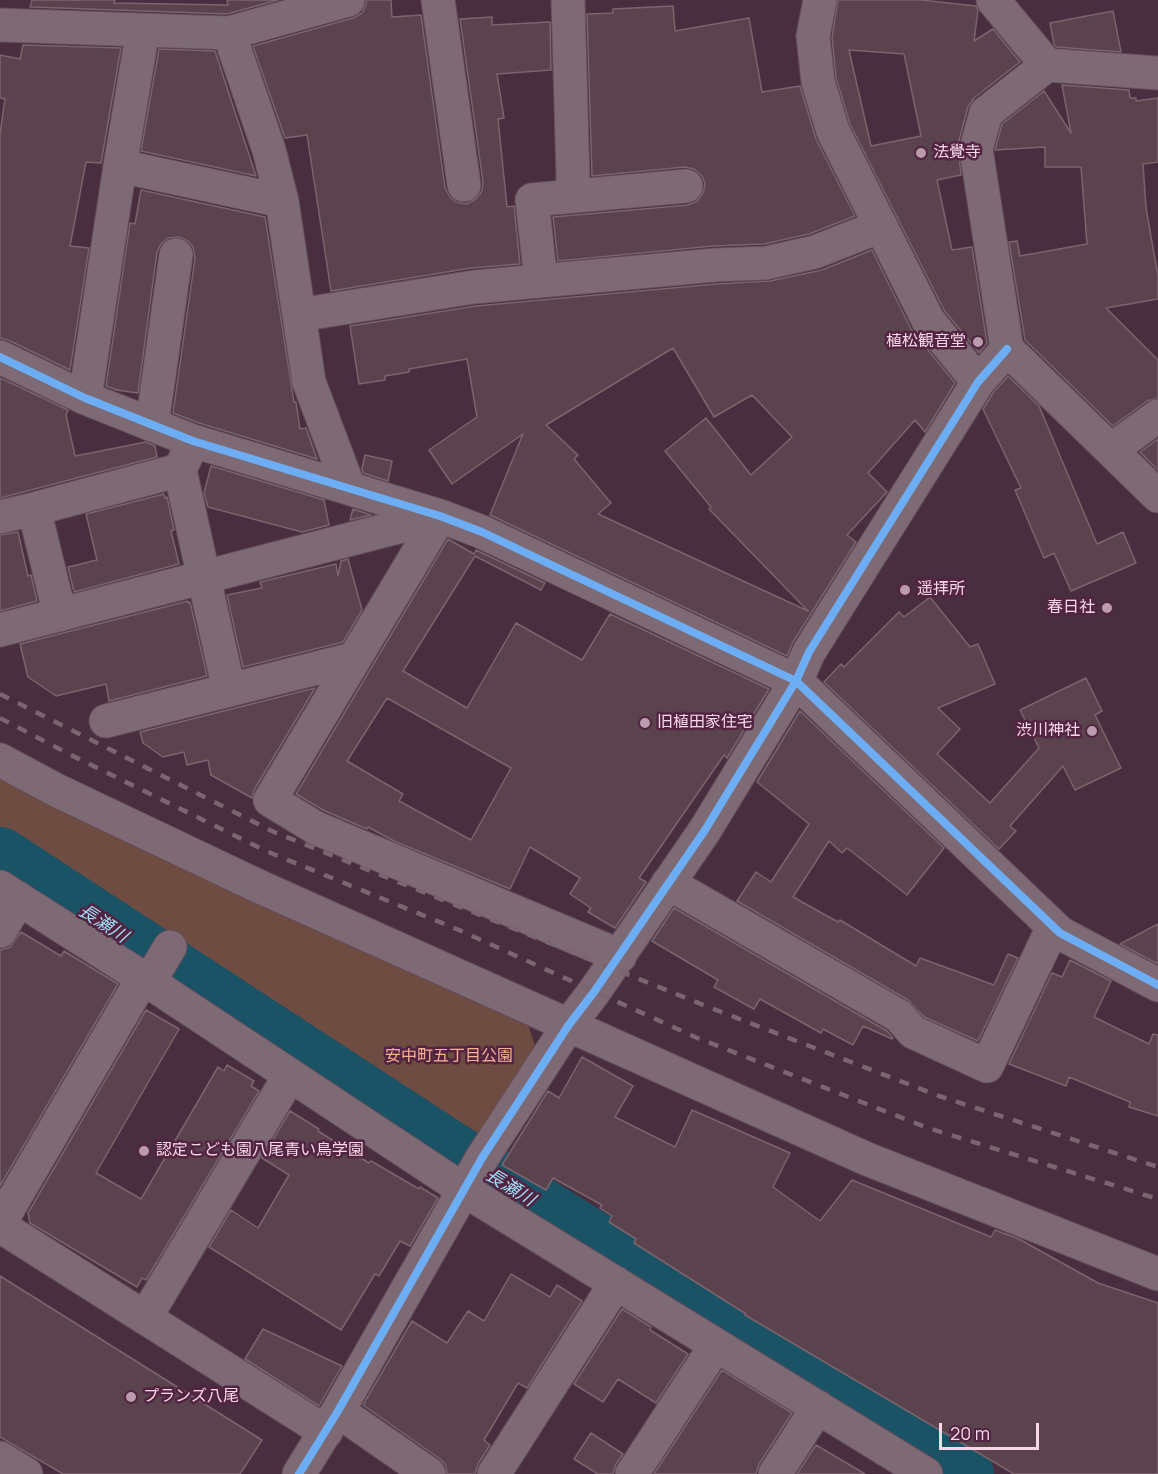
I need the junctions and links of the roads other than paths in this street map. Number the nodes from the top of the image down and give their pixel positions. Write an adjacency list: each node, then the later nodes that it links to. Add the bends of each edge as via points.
1 (348, 0): 8 (street)
2 (438, 0): 12 (street)
3 (568, 0): 14 (street)
4 (820, 0): 16 (street, via 813,36 818,82 833,131)
5 (993, 0): 9 (street)
6 (0, 25): 7 (street)
7 (143, 30): 8 (street); 11 (street)
8 (229, 33): 15 (street)
9 (1047, 65): 10 (street); 20 (street, via 986,113 976,149)
10 (1158, 73)
11 (120, 166): 15 (street); 23 (street)
12 (464, 185)
13 (686, 186): 14 (street)
14 (572, 196): 18 (street, via 532,200)
15 (282, 201): 19 (street)
16 (881, 226): 18 (street, via 815,252 766,263); 22 (street, via 928,320)
17 (176, 255): 25 (street)
18 (541, 281): 19 (street, via 474,287)
19 (299, 315): 29 (street, via 309,382)
20 (1006, 349): 22 (street); 27 (street)
21 (0, 357): 23 (street)
22 (978, 382): 38 (street, via 809,652)
23 (84, 398): 25 (street)
24 (1158, 416): 27 (street)
25 (152, 425): 26 (street)
26 (193, 441): 28 (street); 29 (street)
27 (1111, 450): 30 (street)
28 (180, 470): 31 (street); 34 (street)
29 (349, 488): 32 (street)
30 (1158, 496)
31 (34, 509): 33 (street); 35 (street)
32 (440, 516): 34 (street); 37 (street); 38 (street, via 482,532)
33 (0, 517)
34 (205, 578): 35 (street); 39 (street)
35 (60, 615): 36 (street)
36 (0, 630)
37 (353, 659): 39 (street); 46 (street, via 270,800 316,828)
38 (796, 681): 42 (street); 44 (street)
39 (229, 690): 40 (street)
40 (106, 721)
41 (0, 760): 49 (street, via 258,886)
42 (668, 884): 44 (street, via 899,1016 913,1032 987,1066); 46 (street)
43 (10, 893): 45 (street); 47 (street)
44 (1053, 927): 48 (street)
45 (0, 931)
46 (620, 956): 49 (street)
47 (156, 967): 50 (street); 52 (street)
48 (1158, 985)
49 (568, 1026): 51 (street); 53 (street, via 867,1159)
50 (290, 1075): 51 (street); 55 (street)
51 (472, 1175): 54 (street); 58 (street)
52 (0, 1224): 55 (street)
53 (1158, 1274)
54 (616, 1283): 56 (street); 65 (street)
55 (145, 1318): 58 (street)
56 (716, 1345): 57 (street); 60 (street)
57 (818, 1407): 61 (street); 66 (street)
58 (332, 1422): 63 (street); 64 (street)
59 (0, 1458): 62 (street)
60 (646, 1469)
61 (920, 1472)
62 (26, 1474)
63 (299, 1474)
64 (429, 1474)
65 (494, 1474)
66 (775, 1474)

